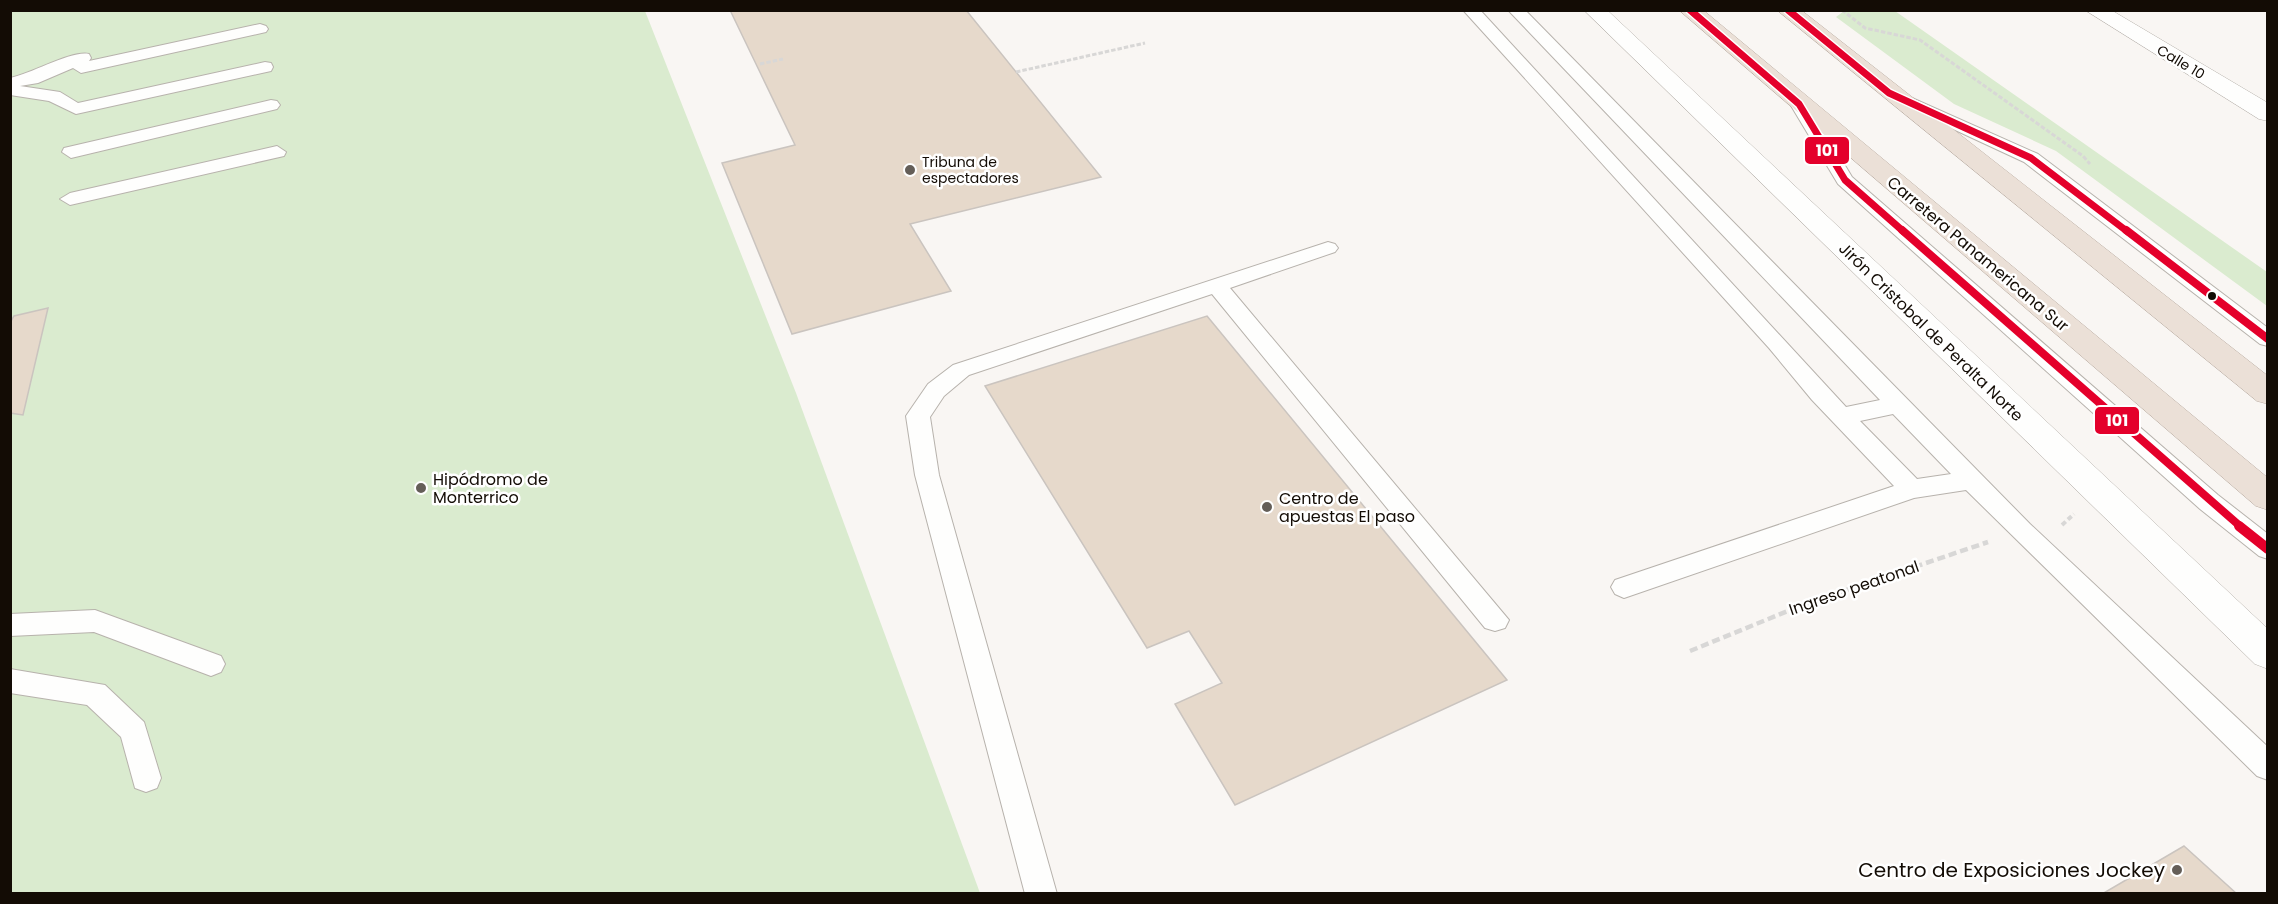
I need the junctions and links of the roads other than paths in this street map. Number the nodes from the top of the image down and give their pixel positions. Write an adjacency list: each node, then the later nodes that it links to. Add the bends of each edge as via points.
1 (1471, 10): 16 (lane)
2 (1516, 10): 15 (lane)
3 (1594, 10): 33 (street, Jirón Cristobal de Peralta Norte)
4 (1689, 10): 12 (highway, Carretera Panamericana Sur)
5 (1787, 10): 11 (highway)
6 (2095, 10): 14 (street, Calle 10)
7 (260, 29): 9 (lane, via 82,63)
8 (265, 67): 10 (lane, via 74,108 54,96)
9 (10, 83)
10 (10, 90)
11 (1889, 93): 22 (lane, via 2031,158); 23 (highway)
12 (1799, 104): 28 (highway, Carretera Panamericana Sur); 29 (lane, via 1845,180 2209,502)
13 (271, 105): 17 (lane)
14 (2268, 114)
15 (1621, 119): 16 (lane); 24 (lane)
16 (1580, 128): 25 (lane)
17 (71, 152)
18 (277, 152): 19 (lane)
19 (70, 199)
20 (1328, 248): 21 (lane)
21 (1216, 285): 31 (lane); 38 (lane, via 961,370 936,390 918,416 927,475)
22 (2268, 339)
23 (2268, 393)
24 (1898, 405): 25 (lane); 26 (lane)
25 (1841, 416): 27 (lane)
26 (1971, 480): 27 (lane); 36 (lane)
27 (1912, 489): 30 (lane)
28 (2268, 497)
29 (2268, 549)
30 (1624, 587)
31 (1495, 620)
32 (10, 625): 34 (lane, via 95,621)
33 (2268, 653)
34 (211, 664)
35 (10, 681): 37 (lane, via 95,694 134,731)
36 (2268, 767)
37 (146, 778)
38 (1041, 894)

